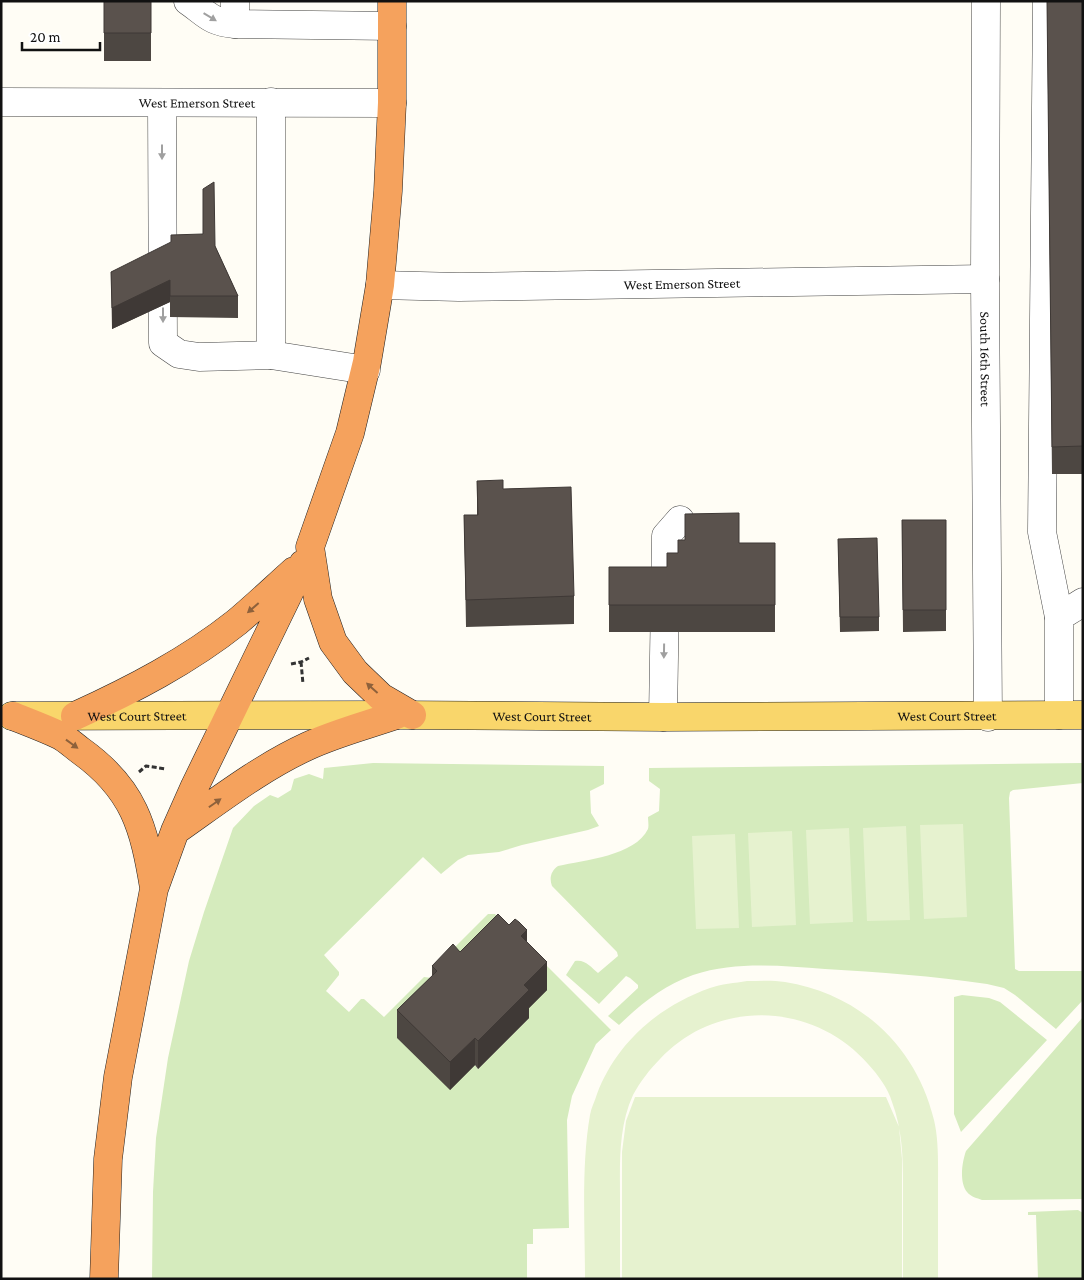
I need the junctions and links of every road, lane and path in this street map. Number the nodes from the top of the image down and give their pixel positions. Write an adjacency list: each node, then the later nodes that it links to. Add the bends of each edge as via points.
1 (188, 1): 4 (street, one-way to 4, via 220,23)
2 (986, 1): 10 (street, South 16th Street)
3 (1047, 1): 17 (street, via 1042,532)
4 (235, 13): 5 (street)
5 (392, 14): 9 (highway)
6 (1, 102): 8 (street, West Emerson Street)
7 (271, 102): 8 (street, West Emerson Street); 9 (street, West Emerson Street); 12 (street)
8 (162, 103): 12 (street, one-way to 12, via 163,343 179,354 199,357)
9 (392, 103): 11 (highway)
10 (985, 279): 11 (street, West Emerson Street, via 459,287); 28 (street, South 16th Street)
11 (380, 285): 13 (highway)
12 (271, 355): 13 (street)
13 (366, 370): 15 (highway, via 350,433)
14 (680, 520): 27 (street, one-way to 27, via 666,536)
15 (306, 556): 22 (highway, one-way to 15, via 355,672 333,642); 25 (highway, one-way to 25, via 236,622 179,662 126,693); 26 (highway)
16 (1083, 602): 17 (street)
17 (1059, 617): 23 (street)
18 (309, 658): 19 (path)
19 (301, 662): 20 (path); 21 (path)
20 (291, 664)
21 (303, 684)
22 (404, 715): 26 (main road, West Court Street); 27 (main road, West Court Street); 31 (highway, one-way to 22, via 276,762 310,745)
23 (1071, 715): 28 (main road, West Court Street)
24 (7, 716): 25 (main road, West Court Street); 32 (highway, one-way to 32, via 60,736 95,761 120,786 136,813 148,850)
25 (76, 716): 26 (main road, West Court Street)
26 (230, 716): 31 (highway)
27 (664, 717): 28 (main road, West Court Street)
28 (988, 717)
29 (166, 769): 30 (path, via 146,766)
30 (131, 778)
31 (175, 831): 32 (highway)
32 (154, 889): 33 (highway, via 118,1077 108,1159)
33 (104, 1279)

